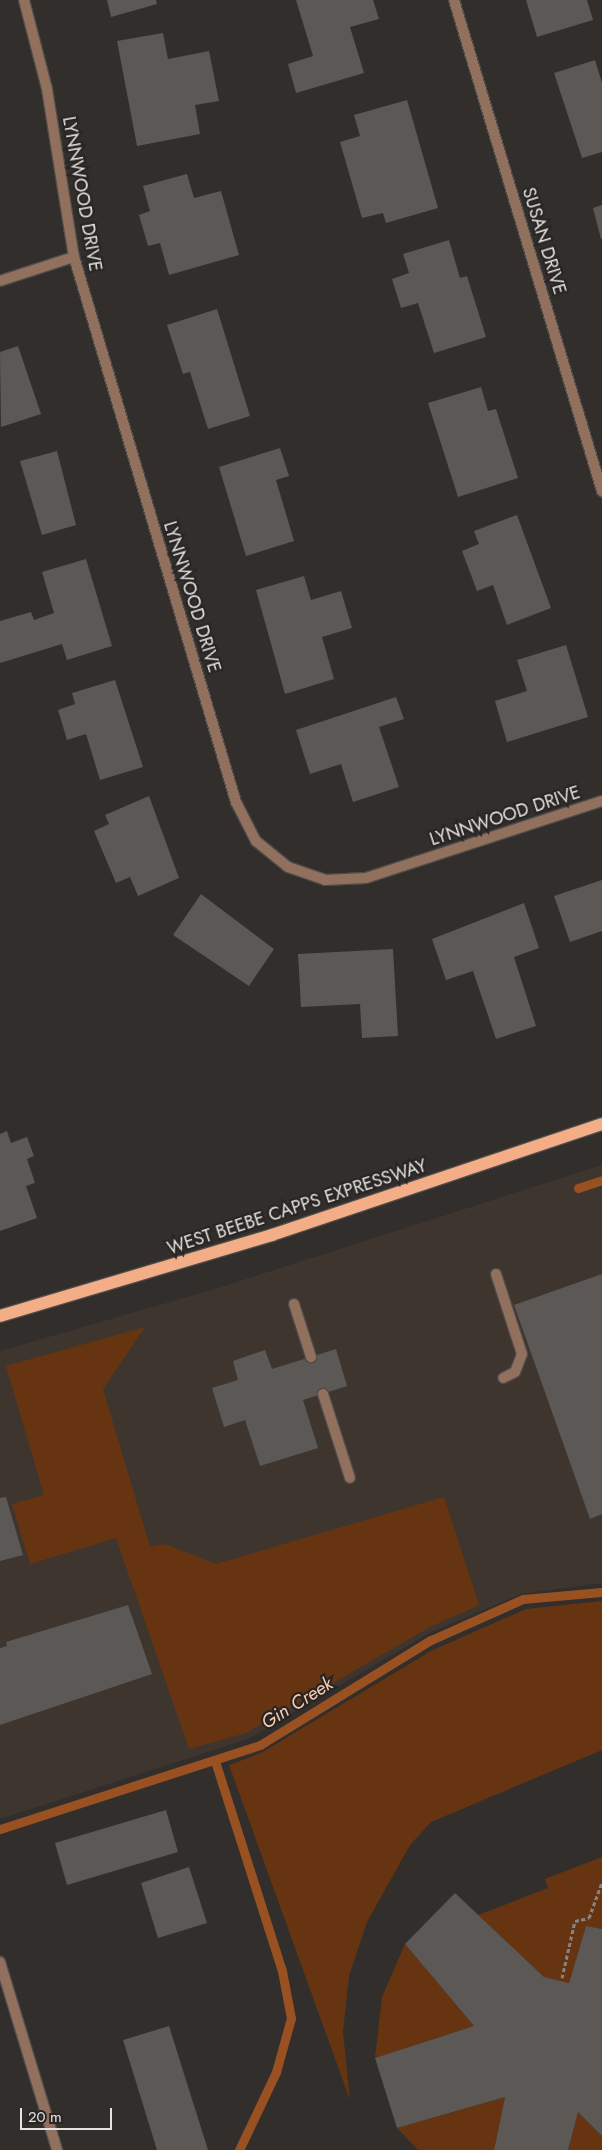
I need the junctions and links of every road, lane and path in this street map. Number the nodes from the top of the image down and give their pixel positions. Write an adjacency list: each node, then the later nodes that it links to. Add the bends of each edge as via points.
1 (24, 0): 3 (street, LYNNWOOD DRIVE, via 46,89)
2 (454, 0): 5 (street, SUSAN DRIVE)
3 (74, 257): 4 (street); 6 (street, LYNNWOOD DRIVE, via 236,802 256,841 288,868 325,880 366,878)
4 (0, 281)
5 (602, 491)
6 (602, 801)
7 (602, 1124): 10 (main road, WEST BEEBE CAPPS EXPRESSWAY, via 272,1235)
8 (496, 1274): 12 (street, via 522,1354 515,1372)
9 (294, 1304): 11 (street)
10 (0, 1316)
11 (311, 1357)
12 (503, 1378)
13 (323, 1394): 14 (street)
14 (350, 1478)
15 (602, 1882): 17 (path, via 589,1918 575,1921)
16 (0, 1962): 18 (street)
17 (562, 1978)
18 (57, 2150)

